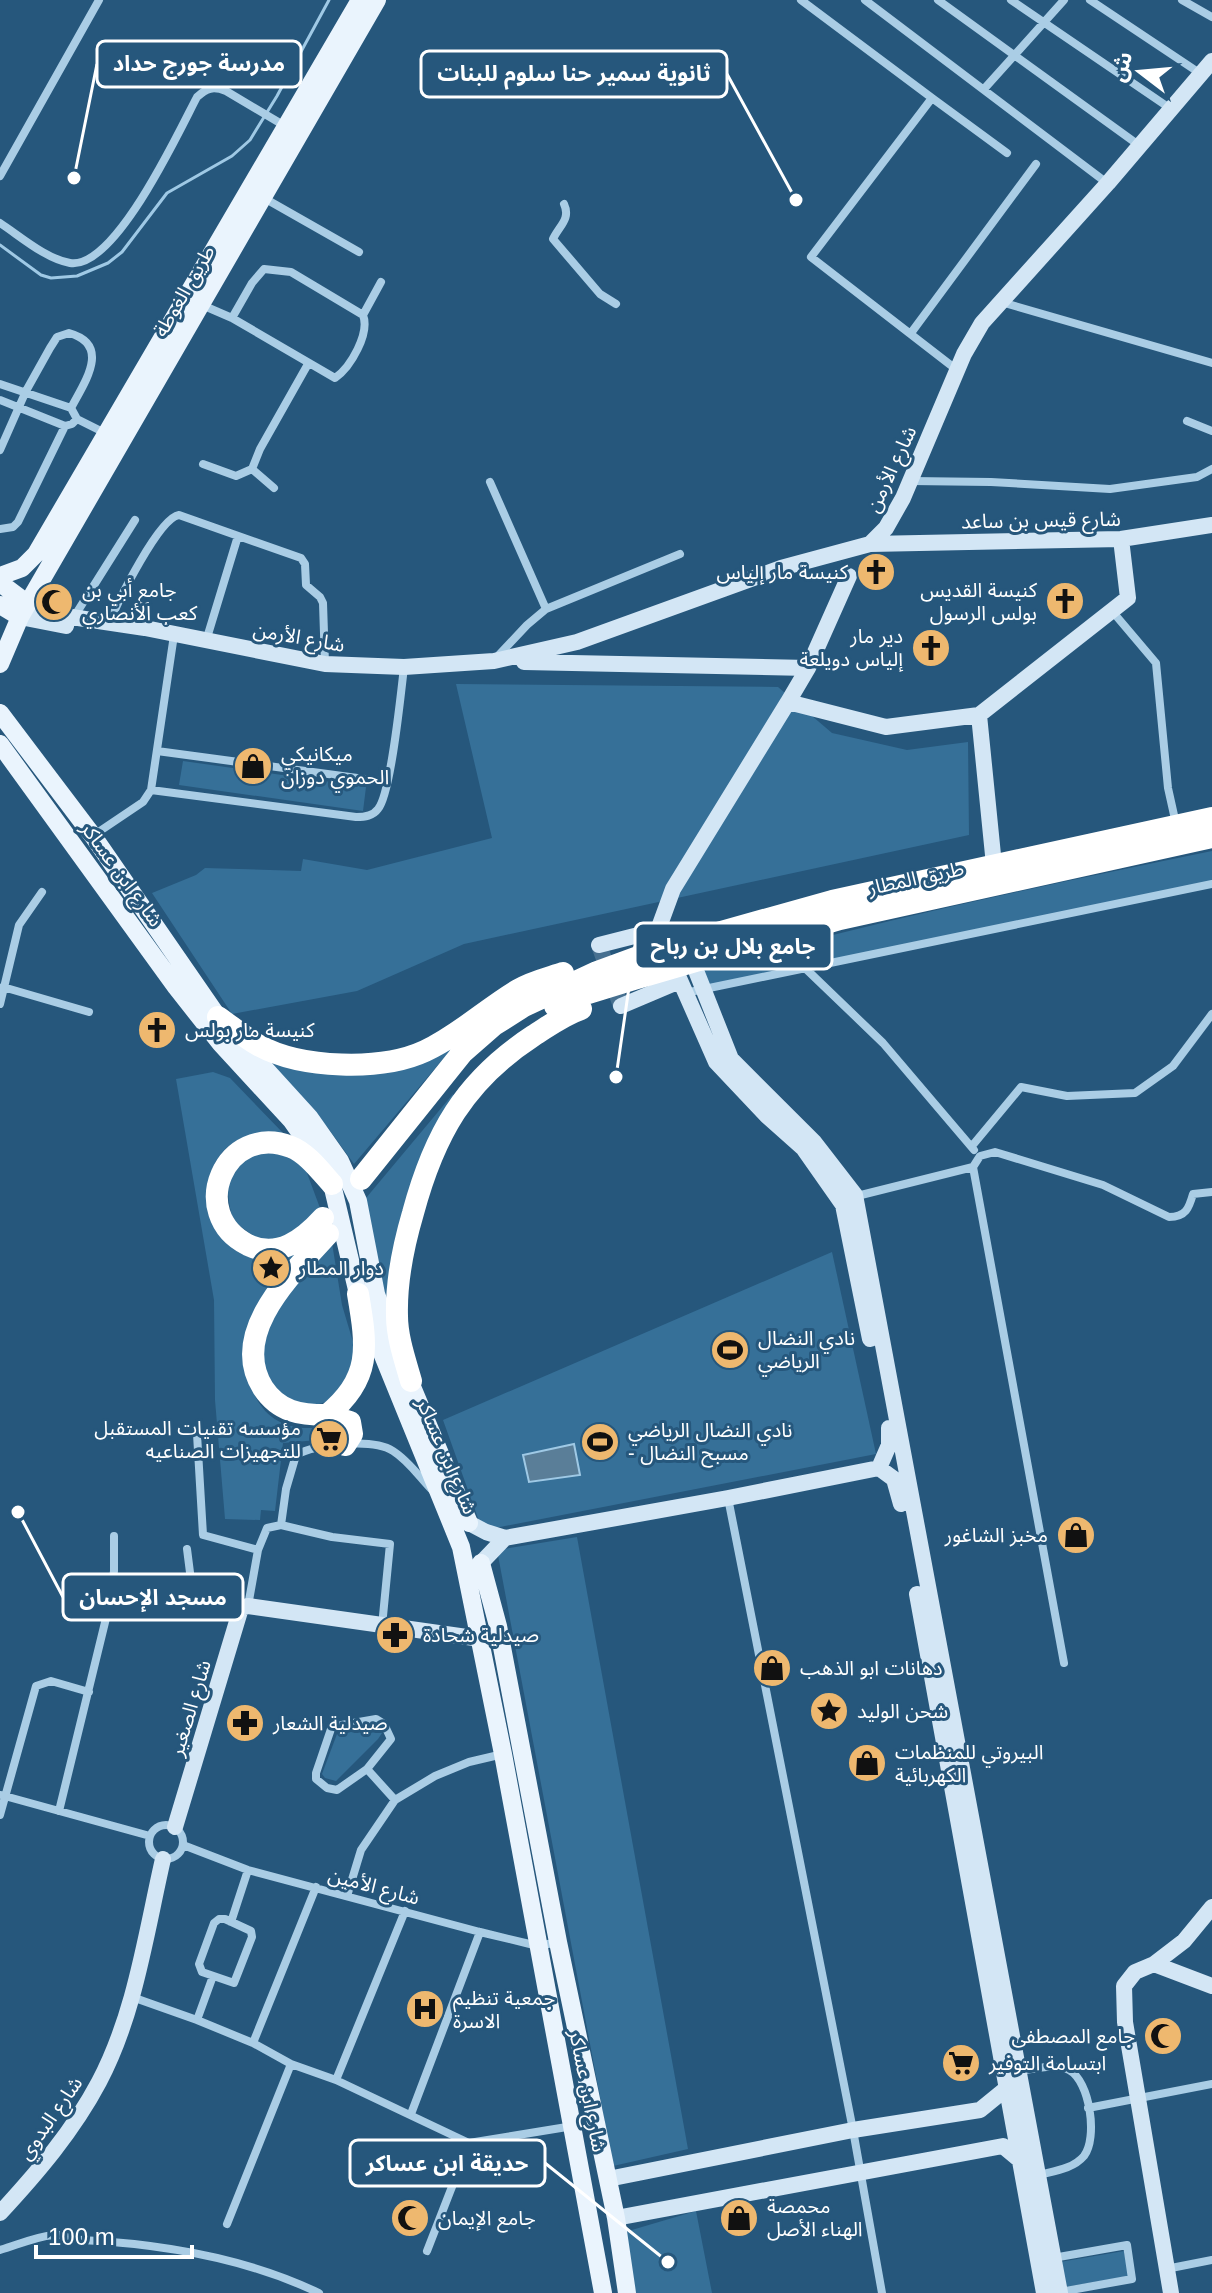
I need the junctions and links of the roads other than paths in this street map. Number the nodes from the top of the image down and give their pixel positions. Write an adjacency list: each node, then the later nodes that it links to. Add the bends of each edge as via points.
1 (99, 0): 23 (street)
2 (360, 0): 19 (main road)
3 (377, 0): 19 (main road, طريق الغوطة)
4 (801, 0): 17 (street)
5 (865, 0): 16 (street)
6 (938, 0): 13 (street)
7 (1011, 0): 12 (street)
8 (1064, 0): 12 (street)
9 (1090, 0): 15 (street)
10 (1182, 0): 11 (street)
11 (1212, 17)
12 (1043, 23): 13 (street); 18 (street)
13 (1016, 57): 16 (street); 20 (street)
14 (1212, 61): 15 (main road, شارع الأرمن)
15 (1201, 74): 18 (main road, شارع الأرمن)
16 (984, 89): 24 (street)
17 (932, 98): 21 (street); 35 (street, via 811,257)
18 (1171, 109): 20 (main road, شارع الأرمن)
19 (286, 127): 25 (main road, طريق الغوطة); 27 (street, via 218,88 204,91 128,220 107,247 79,263 69,263); 48 (main road)
20 (1140, 146): 24 (main road, شارع الأرمن)
21 (1007, 153)
22 (1036, 164): 35 (street)
23 (0, 176)
24 (1108, 183): 30 (main road, شارع الأرمن)
25 (263, 198): 28 (street); 31 (main road, طريق الغوطة)
26 (564, 204): 32 (street, via 567,218 553,239 600,294)
27 (0, 223)
28 (359, 252)
29 (381, 282): 33 (street)
30 (1001, 302): 36 (street); 38 (main road, شارع الأرمن, via 972,337)
31 (201, 304): 34 (street); 68 (main road, طريق الغوطة)
32 (616, 304)
33 (363, 315): 34 (street, via 291,272 264,269); 37 (street, via 364,334 340,375 328,376)
34 (232, 318): 37 (street)
35 (911, 333): 38 (street)
36 (1212, 363)
37 (308, 364): 51 (street)
38 (957, 370): 53 (main road, شارع الأرمن)
39 (0, 384): 40 (street)
40 (26, 391): 42 (street); 43 (street); 43 (street, via 57,337 79,336 92,350 93,361)
41 (0, 400): 42 (street)
42 (19, 407): 46 (street); 49 (street)
43 (71, 408): 44 (street)
44 (77, 419): 46 (street); 48 (street)
45 (1187, 421): 47 (street)
46 (65, 426): 58 (street, via 18,522)
47 (1212, 431)
48 (107, 434): 63 (main road, via 36,554 22,568)
49 (0, 450)
50 (203, 464): 51 (street, via 236,476)
51 (252, 469): 55 (street)
52 (1212, 469): 53 (street, via 1197,477 1110,489)
53 (911, 481): 61 (main road, شارع الأرمن, via 886,528)
54 (490, 482): 67 (street)
55 (274, 488)
56 (135, 520): 70 (street)
57 (1212, 525): 60 (main road, شارع قيس بن ساعد)
58 (0, 529)
59 (238, 536): 71 (street, via 174,515 123,590); 73 (street); 78 (street, via 295,553 305,564 306,585 323,603)
60 (1121, 539): 61 (main road, شارع قيس بن ساعد); 69 (main road, via 1128,598)
61 (870, 544): 74 (main road, شارع الأرمن, via 781,568)
62 (680, 554): 67 (street)
63 (0, 576)
64 (849, 576): 80 (main road)
65 (0, 583): 68 (main road)
66 (0, 605): 68 (main road)
67 (546, 609): 75 (street)
68 (24, 610): 70 (main road, شارع الأرمن); 72 (main road, شارع الأرمن, via 144,638); 77 (main road, طريق الغوطة)
69 (1112, 611): 83 (main road); 89 (street, via 1156,663 1168,788)
70 (73, 618): 71 (main road, شارع الأرمن)
71 (109, 623): 72 (main road, شارع الأرمن)
72 (168, 634): 73 (main road, شارع الأرمن); 85 (street)
73 (206, 641): 78 (main road, شارع الأرمن)
74 (577, 642): 75 (main road, شارع الأرمن); 76 (main road, via 574,653)
75 (494, 661): 76 (main road); 79 (main road, شارع الأرمن)
76 (580, 663): 80 (main road)
77 (0, 664)
78 (325, 664): 79 (main road, شارع الأرمن)
79 (404, 667): 86 (street)
80 (808, 668): 81 (main road)
81 (788, 702): 83 (main road, via 886,727); 95 (main road, via 682,873 666,903)
82 (0, 713): 90 (main road, شارع ابن عساكر)
83 (979, 715): 92 (main road)
84 (0, 744): 111 (main road, شارع ابن عساكر, via 176,987 292,1121)
85 (157, 751): 86 (street); 87 (street)
86 (387, 782): 87 (street, via 382,805 364,817)
87 (151, 790): 90 (street, via 143,802)
88 (1212, 818): 89 (highway, طريق المطار)
89 (1177, 826): 92 (highway, طريق المطار)
90 (93, 836): 107 (main road, شارع ابن عساكر)
91 (1212, 837): 99 (highway, طريق المطار, via 840,919)
92 (994, 865): 95 (highway, طريق المطار)
93 (1212, 884): 97 (street)
94 (42, 892): 101 (street, via 19,925)
95 (657, 940): 96 (main road); 98 (highway, طريق المطار)
96 (599, 945)
97 (805, 968): 102 (street); 108 (street, via 883,1043)
98 (597, 972): 100 (highway, طريق المطار, via 524,1006 462,1053 363,1184 483,1051 513,1028 569,999); 107 (highway, via 564,973 521,988 453,1035 392,1062 351,1066 280,1054)
99 (683, 977): 100 (highway, طريق المطار); 102 (main road); 102 (street); 104 (main road); 113 (main road, via 716,1062)
100 (634, 979): 115 (highway, via 510,1051 474,1085 445,1126 422,1178 401,1259 397,1318)
101 (3, 987): 103 (street); 105 (street)
102 (705, 989): 113 (main road, via 731,1059 814,1142)
103 (0, 1004)
104 (621, 1006)
105 (89, 1012)
106 (1212, 1014): 108 (street, via 1173,1066 1135,1093 1067,1096 1021,1087)
107 (218, 1017): 115 (main road, شارع ابن عساكر, via 309,1117 340,1161 358,1201 383,1316)
108 (972, 1146): 109 (street)
109 (980, 1156): 110 (street); 112 (street, via 995,1152 1103,1185 1169,1217 1188,1210 1193,1194)
110 (973, 1167): 113 (street); 132 (street)
111 (332, 1184): 114 (main road, شارع ابن عساكر); 116 (highway, via 293,1147 270,1142 234,1154 217,1195 221,1220 239,1240 260,1250 276,1250 326,1226 260,1321 254,1369 279,1406)
112 (1212, 1192)
113 (849, 1200): 119 (main road, via 890,1434); 160 (main road)
114 (358, 1294): 116 (highway, via 363,1367 352,1391); 121 (main road, شارع ابن عساكر)
115 (411, 1381): 122 (main road, شارع ابن عساكر)
116 (327, 1415): 118 (highway, via 350,1422 352,1434)
117 (197, 1434): 127 (street, via 203,1535)
118 (345, 1445): 121 (street, via 389,1448); 123 (street, via 309,1448 296,1455)
119 (879, 1468): 120 (main road); 163 (main road, via 898,1488)
120 (728, 1498): 125 (main road); 168 (street)
121 (444, 1502): 131 (main road, شارع ابن عساكر, via 461,1547)
122 (469, 1523): 125 (main road)
123 (281, 1525): 127 (street, via 267,1528); 130 (street, via 390,1544)
124 (114, 1536): 133 (street, via 112,1588)
125 (505, 1538): 128 (main road)
126 (187, 1549): 129 (street, via 193,1596)
127 (258, 1550): 129 (street)
128 (481, 1563): 151 (main road, شارع ابن عساكر, via 498,1626)
129 (244, 1607): 130 (main road); 140 (main road, شارع الصغير)
130 (382, 1626): 131 (main road)
131 (481, 1639): 134 (main road, شارع ابن عساكر)
132 (1064, 1663)
133 (89, 1692): 136 (street, via 51,1681 36,1686); 138 (street)
134 (503, 1754): 137 (street, via 446,1771); 152 (main road, شارع ابن عساكر)
135 (367, 1769): 135 (street, via 337,1790 316,1779 331,1729 376,1719 384,1724 391,1739); 137 (street)
136 (2, 1796): 138 (street); 139 (street)
137 (395, 1800): 146 (street, via 361,1850)
138 (59, 1811): 141 (street)
139 (0, 1815)
140 (175, 1827): 141 (street, via 162,1825); 142 (street)
141 (150, 1836): 143 (street, via 152,1852)
142 (183, 1845): 143 (street, via 178,1855); 144 (street, شارع الأمين)
143 (163, 1859): 156 (main road)
144 (248, 1870): 145 (street, شارع الأمين); 149 (street)
145 (316, 1887): 146 (street, شارع الأمين); 158 (street)
146 (347, 1896): 148 (street, شارع الأمين)
147 (1212, 1907): 153 (main road, via 1184,1941)
148 (405, 1911): 150 (street, شارع الأمين); 161 (street)
149 (231, 1922): 154 (street, via 214,1923 200,1958 202,1972); 154 (street, via 251,1931 252,1937 234,1983)
150 (480, 1932): 152 (street, شارع الأمين); 166 (street)
151 (558, 1942): 152 (street, شارع الأمين); 173 (main road, شارع ابن عساكر)
152 (538, 1946): 167 (main road, شارع ابن عساكر)
153 (1154, 1964): 155 (main road); 164 (main road, via 1135,1972 1124,1986)
154 (213, 1976): 157 (street)
155 (1212, 1986)
156 (131, 1997): 157 (street); 174 (main road, شارع البدوي, via 100,2080 50,2158)
157 (197, 2020): 158 (street)
158 (253, 2043): 159 (street)
159 (291, 2064): 161 (street); 176 (street)
160 (1020, 2071): 165 (street, via 1070,2070 1083,2085); 172 (main road)
161 (336, 2080): 166 (street)
162 (1212, 2084): 164 (street)
163 (1007, 2088): 168 (main road, via 980,2110); 170 (main road)
164 (1138, 2099): 165 (street); 181 (main road)
165 (1088, 2108): 172 (street, via 1092,2138 1084,2155 1069,2167)
166 (411, 2114): 169 (street)
167 (573, 2126): 169 (street); 184 (main road, شارع ابن عساكر)
168 (853, 2130): 171 (street); 173 (main road)
169 (469, 2143): 178 (street)
170 (1021, 2161): 171 (main road, via 1003,2146); 187 (main road)
171 (860, 2172): 175 (main road); 186 (street)
172 (1038, 2175): 179 (main road)
173 (608, 2179): 175 (main road, شارع ابن عساكر)
174 (0, 2213)
175 (616, 2218): 185 (main road, شارع ابن عساكر)
176 (227, 2224)
177 (0, 2250): 183 (street, via 56,2234 141,2244 235,2263)
178 (427, 2251)
179 (1052, 2258): 182 (main road); 182 (street, via 1127,2245 1132,2279)
180 (1212, 2260): 181 (street)
181 (1166, 2269): 188 (main road)
182 (1060, 2292)
183 (319, 2293)
184 (603, 2293)
185 (627, 2293)
186 (882, 2293)
187 (1044, 2293)
188 (1171, 2293)

